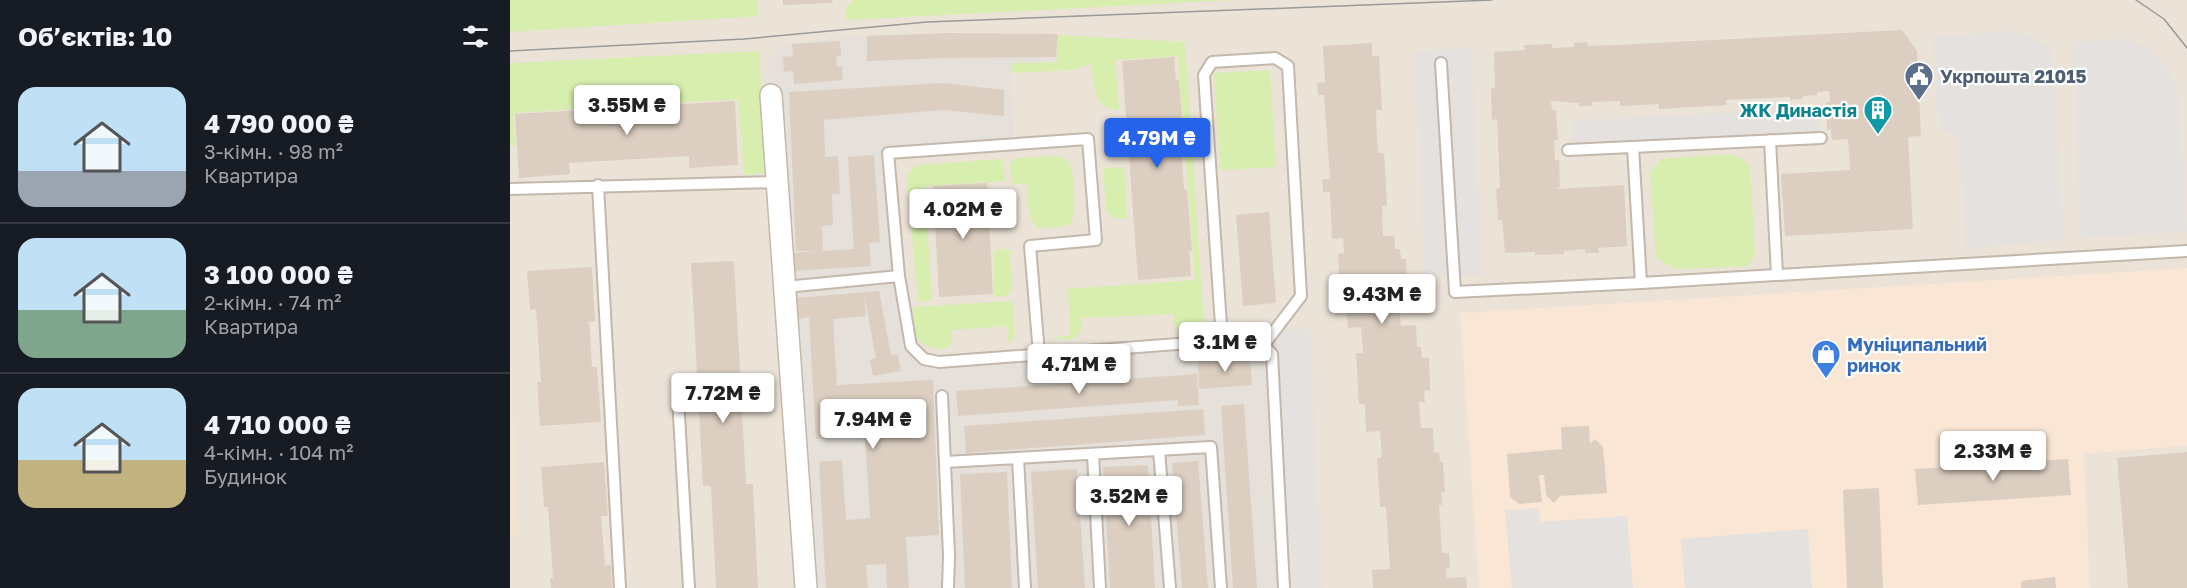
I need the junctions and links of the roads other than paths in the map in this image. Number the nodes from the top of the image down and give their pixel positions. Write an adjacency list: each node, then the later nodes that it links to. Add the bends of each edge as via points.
1 (1441, 63): 13 (lane, via 1455,292)
2 (771, 95): 7 (street)
3 (1821, 138): 4 (lane)
4 (1770, 140): 5 (lane); 11 (lane)
5 (1633, 147): 6 (lane); 13 (lane)
6 (1568, 150)
7 (778, 182): 8 (lane); 14 (street)
8 (598, 185): 9 (lane); 24 (lane)
9 (510, 189)
10 (2187, 251): 11 (lane)
11 (1777, 275): 13 (lane)
12 (899, 276): 14 (lane); 17 (lane, via 911,346 924,359 939,362); 17 (lane, via 888,153 1088,139 1096,240 1030,246)
13 (1641, 283)
14 (785, 287): 26 (street)
15 (1222, 340): 16 (lane, via 1256,338); 16 (lane, via 1204,75 1212,62 1275,58 1288,66 1301,296); 17 (lane)
16 (1263, 346): 32 (lane, via 1272,354)
17 (1039, 354)
18 (942, 396): 23 (lane)
19 (678, 398): 25 (lane)
20 (1159, 450): 21 (lane); 30 (lane); 31 (lane, via 1211,447)
21 (1093, 454): 22 (lane); 29 (lane)
22 (1018, 458): 23 (lane); 28 (lane)
23 (945, 462): 27 (lane)
24 (620, 588)
25 (690, 588)
26 (806, 588)
27 (948, 588)
28 (1025, 588)
29 (1100, 588)
30 (1170, 588)
31 (1221, 588)
32 (1284, 588)

